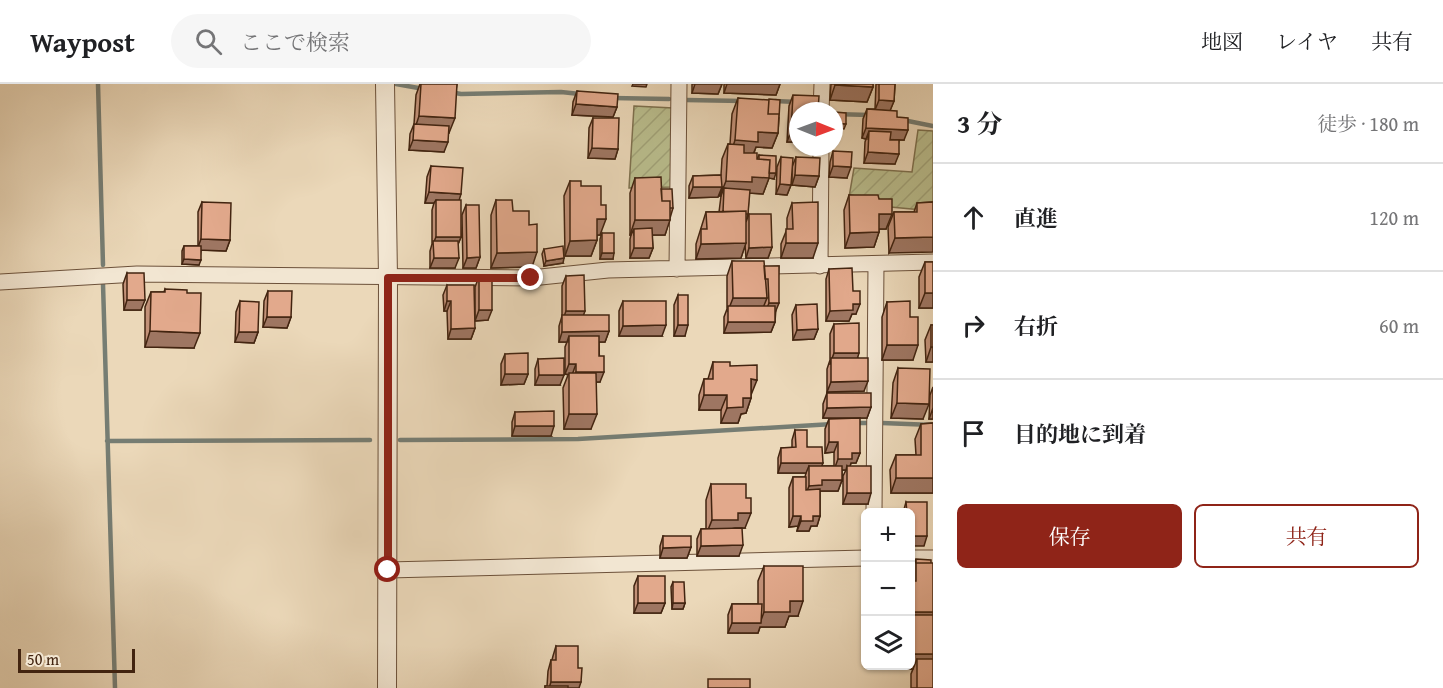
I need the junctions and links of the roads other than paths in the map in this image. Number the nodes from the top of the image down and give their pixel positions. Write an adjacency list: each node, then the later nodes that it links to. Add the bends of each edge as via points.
1 (385, 84): 10 (street)
2 (679, 84): 9 (street)
3 (822, 84): 4 (street)
4 (821, 102)
5 (821, 156): 8 (street)
6 (933, 262): 7 (street)
7 (876, 264): 8 (street); 12 (street)
8 (820, 266): 9 (street)
9 (677, 269): 10 (street, via 608,270 531,278)
10 (388, 278): 11 (street, via 137,274); 16 (street)
11 (0, 282)
12 (874, 508)
13 (861, 558): 16 (street)
14 (915, 558): 15 (street)
15 (933, 558)
16 (388, 570): 17 (street)
17 (387, 688)

